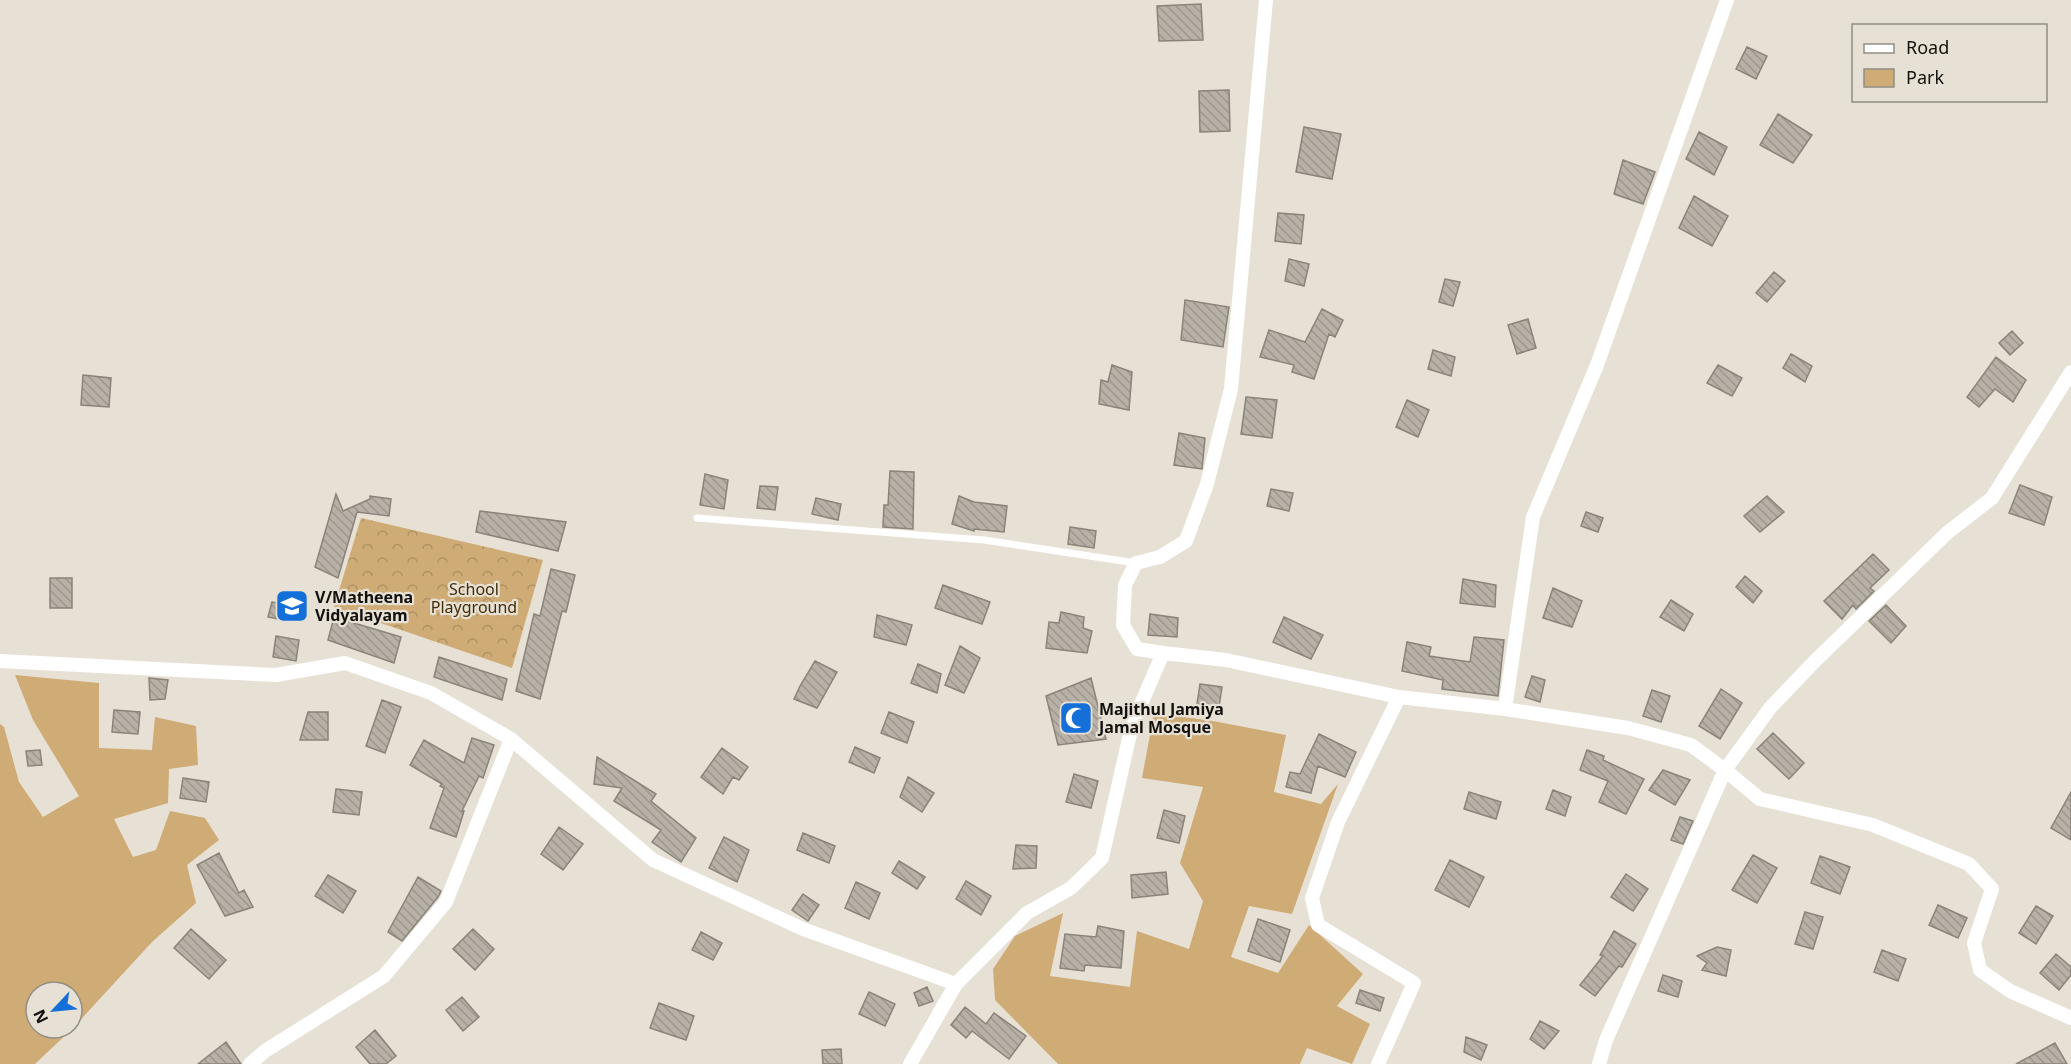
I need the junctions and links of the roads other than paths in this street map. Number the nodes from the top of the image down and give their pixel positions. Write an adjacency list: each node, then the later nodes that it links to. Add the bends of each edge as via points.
1 (1266, 0): 5 (street, via 1231,389 1207,484 1186,541 1160,557)
2 (1727, 0): 9 (street, via 1597,365 1533,517)
3 (2071, 372): 11 (street, via 1992,498 1947,533 1815,661 1770,708)
4 (697, 518): 5 (lane, via 984,540)
5 (1136, 563): 6 (street, via 1125,585 1123,625 1137,649)
6 (1162, 653): 8 (street, via 1226,660); 12 (street, via 1132,725 1102,858 1071,888 1027,913)
7 (0, 661): 10 (street, via 276,675 345,663 431,693)
8 (1399, 697): 9 (street); 16 (street, via 1338,822 1312,898 1318,925 1414,983)
9 (1505, 709): 11 (street, via 1628,728 1691,746)
10 (511, 739): 12 (street, via 653,860 803,929); 14 (street, via 446,902 384,976)
11 (1725, 770): 13 (street, via 1760,799 1873,825 1969,864 1992,889 1974,943 1980,970 2010,991); 17 (street, via 1606,1040)
12 (956, 984): 15 (street)
13 (2071, 1018)
14 (250, 1064)
15 (910, 1064)
16 (1378, 1064)
17 (1599, 1064)

